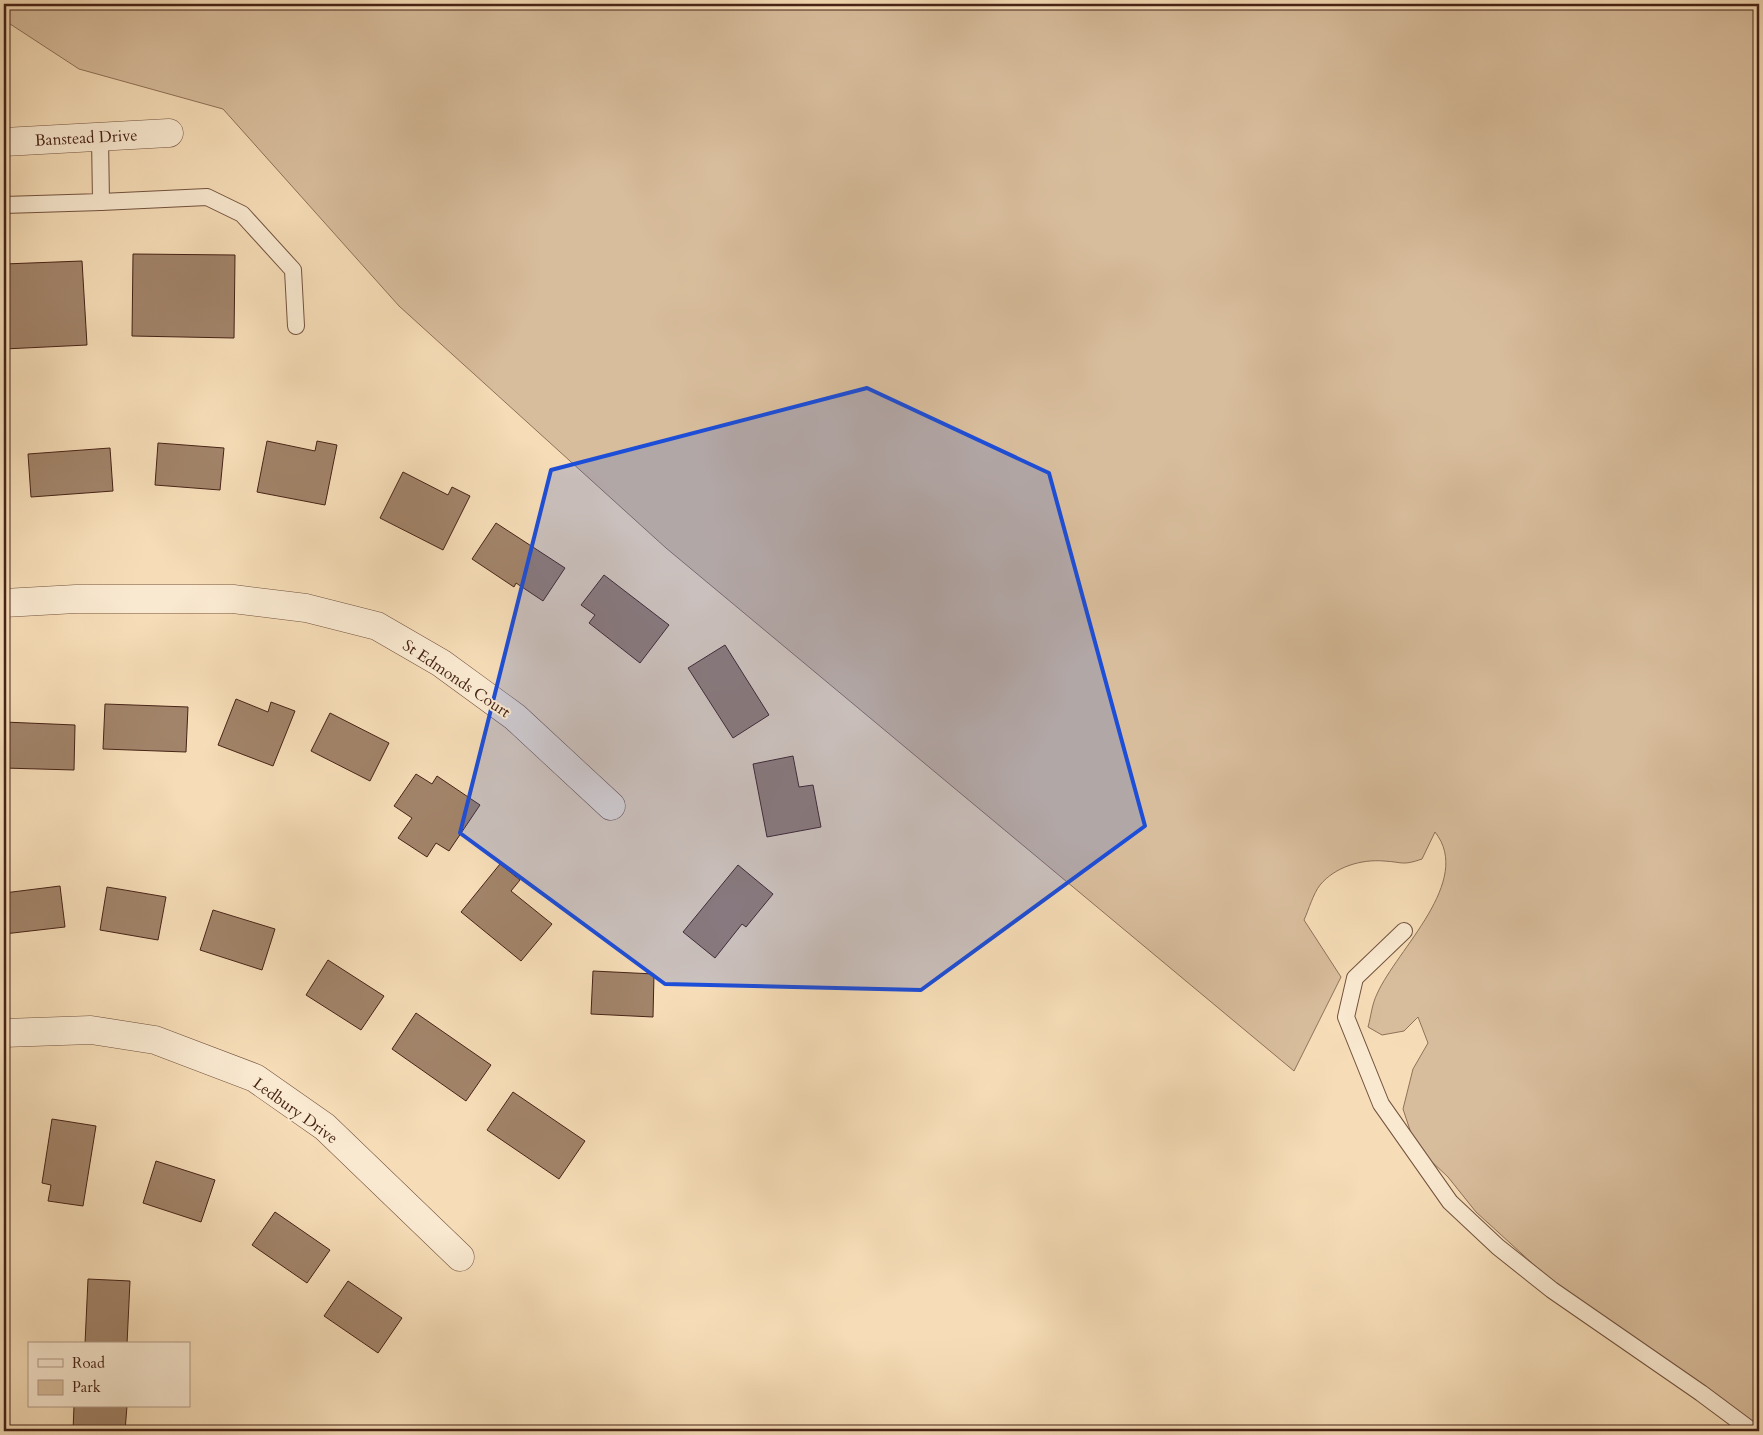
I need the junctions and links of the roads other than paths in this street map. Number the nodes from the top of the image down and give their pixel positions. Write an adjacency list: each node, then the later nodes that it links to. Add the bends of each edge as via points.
1 (169, 133): 2 (street, Banstead Drive)
2 (100, 137): 3 (street, Banstead Drive); 4 (lane)
3 (4, 142)
4 (100, 202): 5 (lane); 6 (lane, via 207,198 242,214 293,270)
5 (4, 204)
6 (296, 326)
7 (4, 603): 8 (street, St Edmonds Court, via 76,599 233,599 306,608 377,626 441,663 515,717)
8 (611, 806)
9 (1404, 930): 12 (lane, via 1355,978 1346,1016 1380,1104 1450,1202 1498,1247 1552,1290)
10 (4, 1033): 11 (street, Ledbury Drive, via 91,1030 155,1040 255,1078 325,1127)
11 (460, 1257)
12 (1752, 1431)

